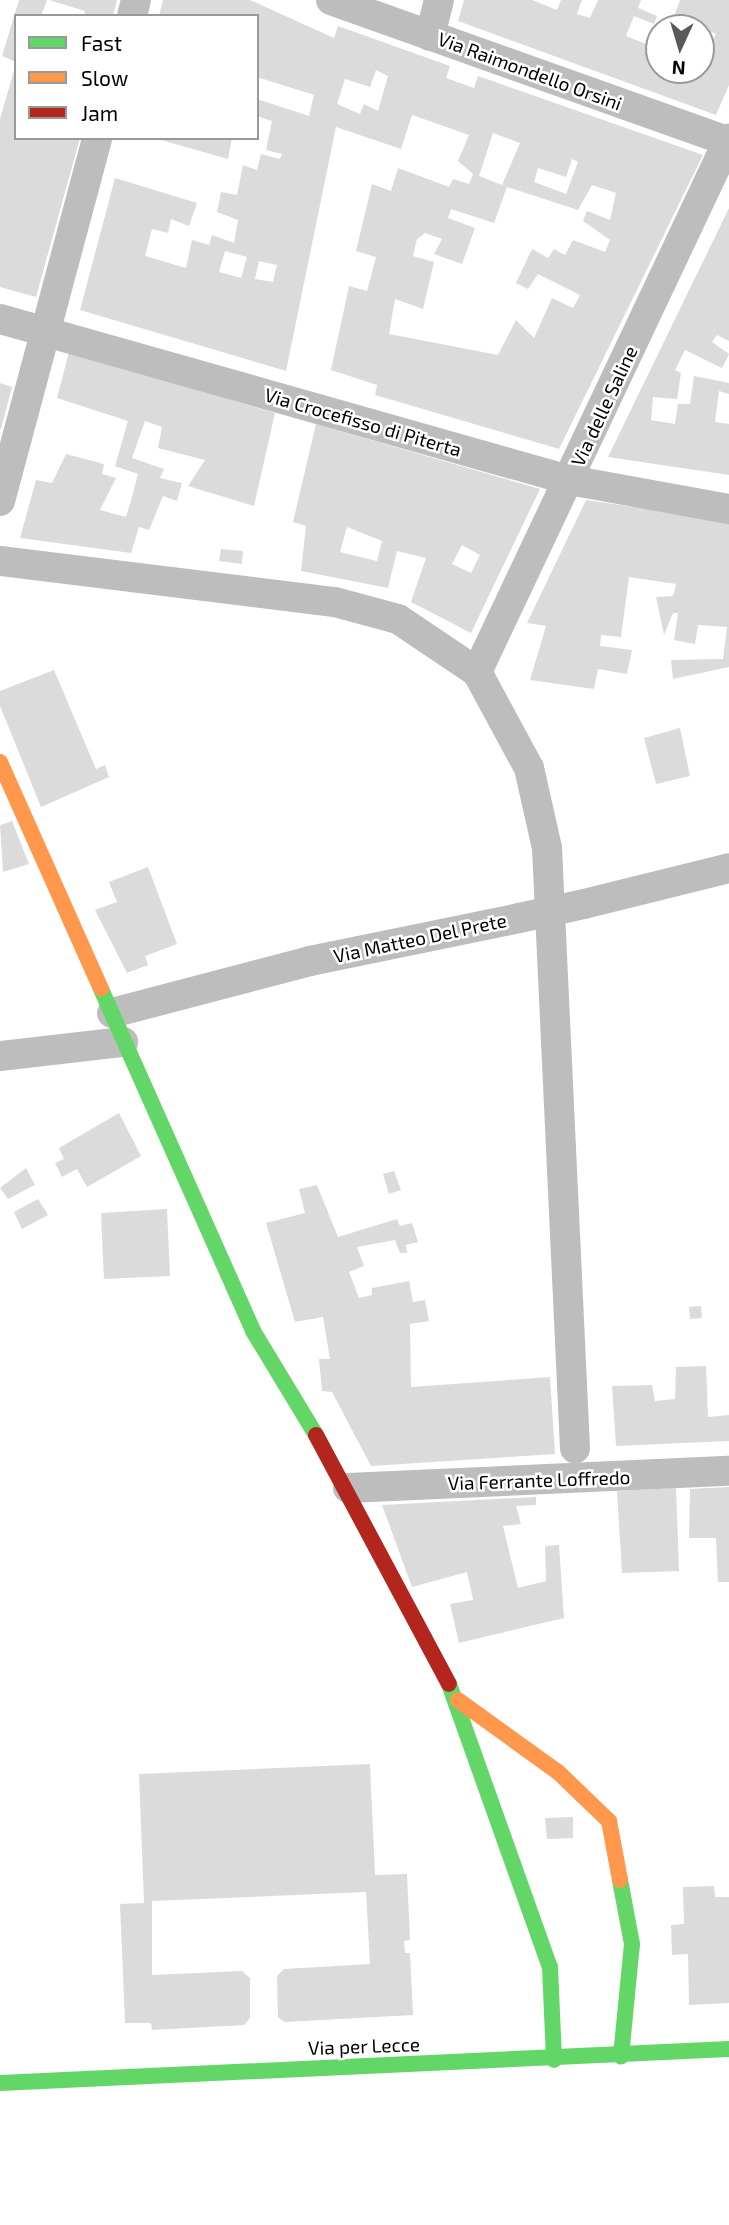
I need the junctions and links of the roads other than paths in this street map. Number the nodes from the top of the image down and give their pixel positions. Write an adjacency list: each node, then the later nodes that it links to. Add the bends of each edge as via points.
1 (331, 0): 3 (street, Via Raimondello Orsini)
2 (439, 0): 3 (street)
3 (430, 36): 5 (street, Via Raimondello Orsini)
4 (96, 140): 7 (street)
5 (729, 141): 8 (street, Via delle Saline)
6 (0, 319): 7 (street, Via Crocefisso di Piterta)
7 (43, 332): 8 (street, Via Crocefisso di Piterta); 9 (street)
8 (569, 480): 10 (street, Via Crocefisso di Piterta); 12 (street, Via delle Saline)
9 (0, 500)
10 (729, 509)
11 (0, 561): 12 (street, via 335,602 398,619)
12 (477, 672): 18 (street, via 529,768 547,848)
13 (0, 762): 15 (street)
14 (729, 868): 15 (street, Via Matteo Del Prete, bridge, via 584,904 310,961)
15 (112, 1013): 16 (street)
16 (123, 1042): 17 (street); 20 (street, via 253,1331)
17 (0, 1056)
18 (575, 1448)
19 (729, 1471): 20 (street, Via Ferrante Loffredo)
20 (348, 1488): 21 (street)
21 (458, 1700): 23 (street, via 558,1772 609,1821 632,1944); 24 (street, via 550,1967)
22 (729, 2049): 23 (street, Via per Lecce)
23 (621, 2056): 24 (street, Via per Lecce)
24 (554, 2060): 25 (street, Via per Lecce)
25 (0, 2083)

